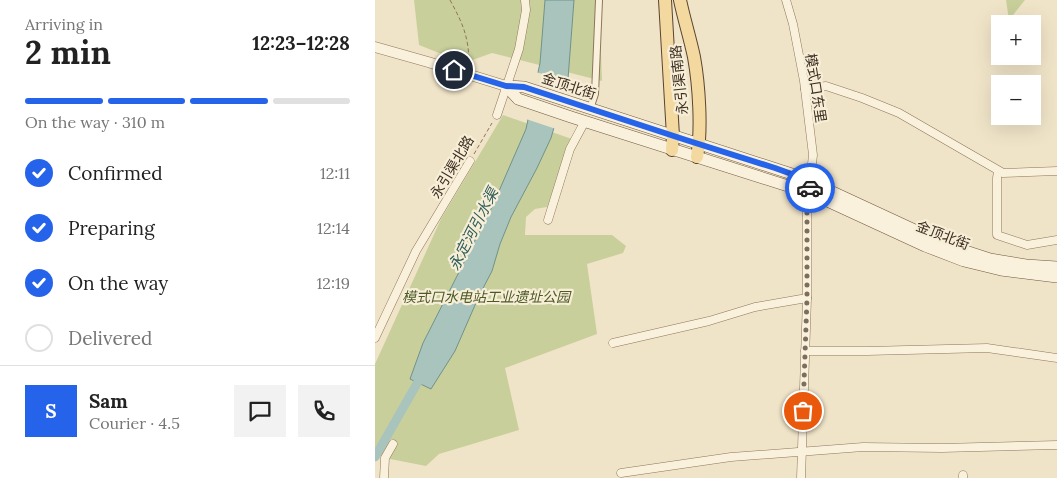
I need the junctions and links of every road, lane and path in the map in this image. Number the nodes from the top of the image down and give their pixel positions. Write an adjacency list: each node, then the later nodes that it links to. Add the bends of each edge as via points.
1 (450, 0): 8 (path, via 465,29 469,49)
2 (525, 0): 9 (street, via 519,49)
3 (599, 0): 11 (street, via 595,94)
4 (665, 0): 14 (main road, 永引渠南路)
5 (680, 0): 16 (main road, 永引渠南路, via 694,58)
6 (787, 0): 10 (street, 模式口东里)
7 (375, 47): 8 (street)
8 (467, 74): 9 (street)
9 (506, 86): 11 (main road, 金顶北街, via 529,88); 12 (street); 13 (main road, 金顶北街, via 518,99)
10 (805, 89): 18 (street, via 826,86 899,113); 20 (street, 模式口东里, via 813,155)
11 (590, 108): 14 (main road, 金顶北街)
12 (497, 116): 17 (path, 永引渠北路)
13 (585, 121): 15 (main road, 金顶北街); 21 (street, via 570,149)
14 (673, 136): 15 (main road, 永引渠南路); 16 (main road, 金顶北街)
15 (672, 150): 16 (main road, 金顶北街)
16 (698, 151): 20 (main road, 金顶北街)
17 (470, 162): 26 (street, 永引渠北路, via 416,251)
18 (998, 171): 19 (street); 22 (street, via 997,235 1027,245)
19 (1057, 171)
20 (810, 187): 23 (main road, 金顶北街, via 947,245 990,259); 24 (main road, 金顶北街, via 925,246 963,260 1001,270); 25 (street, 模式口东里)
21 (547, 220)
22 (1057, 240)
23 (1057, 267)
24 (1057, 277)
25 (807, 298): 27 (street, via 755,307); 28 (street, 模式口东里)
26 (375, 338)
27 (613, 343)
28 (805, 351): 29 (street, via 987,348); 32 (street, 模式口东里)
29 (1057, 358)
30 (393, 444): 34 (street, via 385,458)
31 (1057, 444): 32 (street)
32 (802, 451): 33 (street, via 731,457); 35 (street, 模式口东里)
33 (621, 473)
34 (384, 478)
35 (801, 478)

